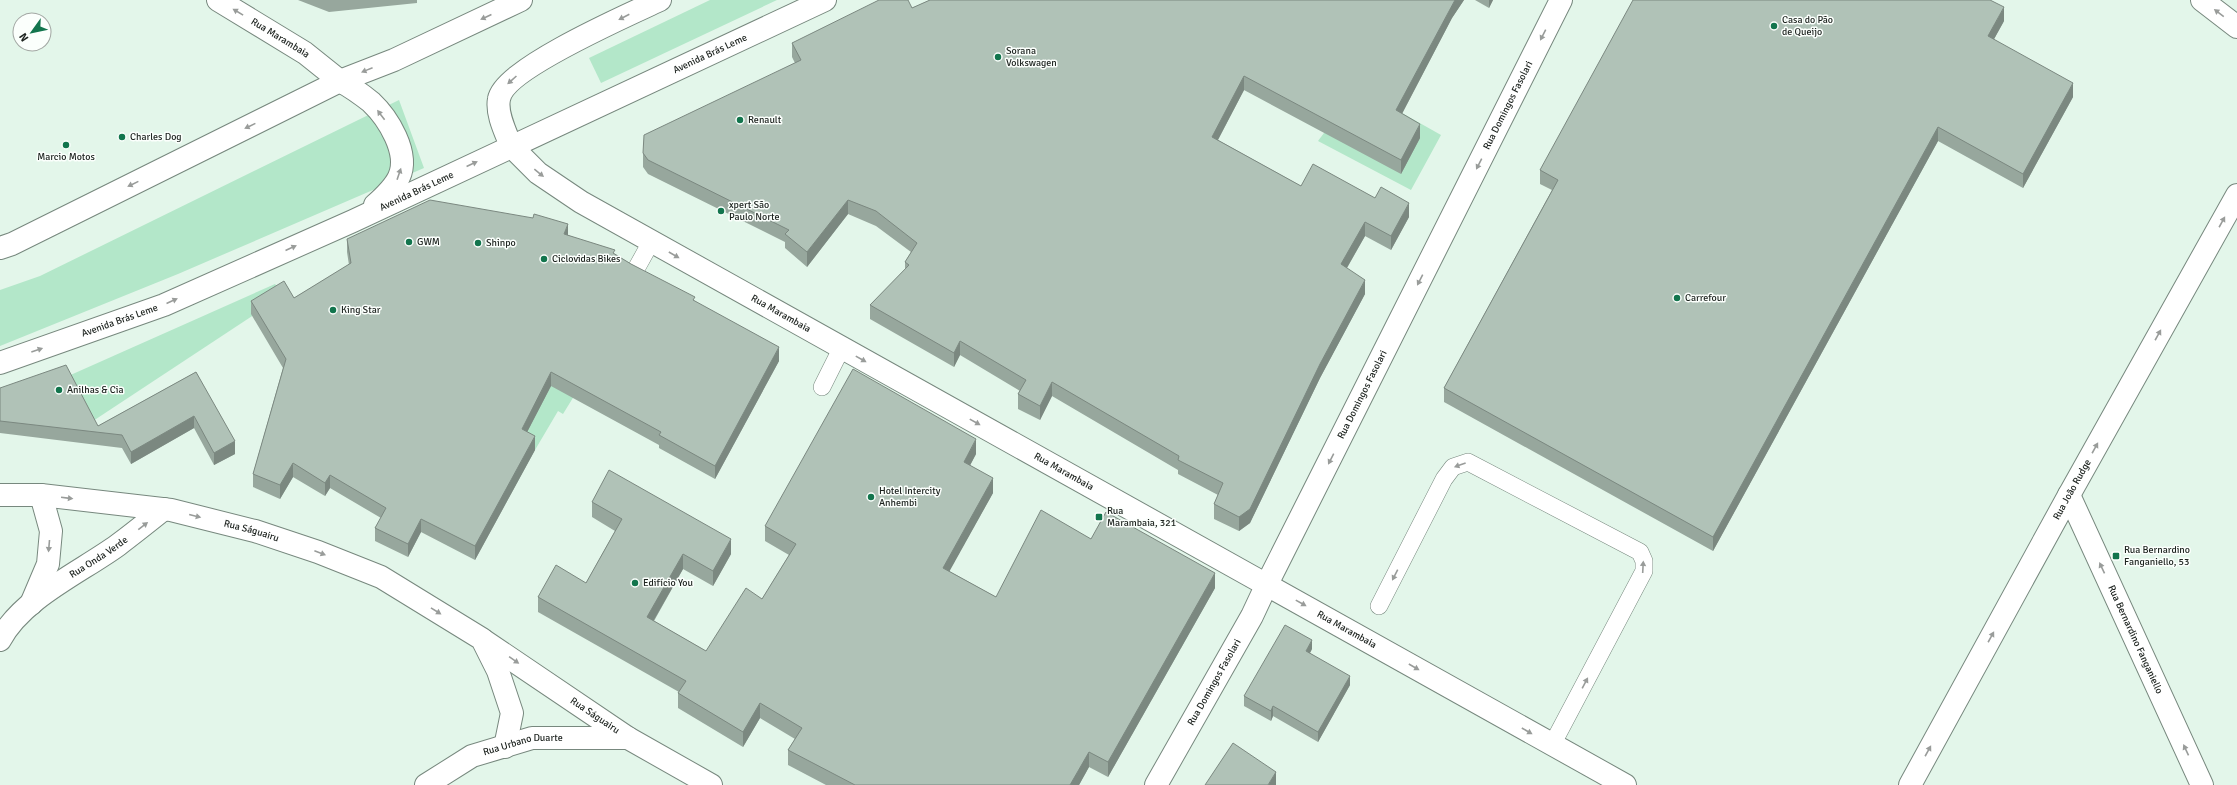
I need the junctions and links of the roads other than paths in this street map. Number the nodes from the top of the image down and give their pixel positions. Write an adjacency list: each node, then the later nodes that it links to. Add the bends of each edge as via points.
1 (218, 0): 8 (street, Rua Marambaia, one-way to 1, via 305,53)
2 (521, 0): 8 (street, one-way to 8, via 394,60)
3 (660, 0): 9 (street, one-way to 9, via 544,58 521,72 504,87 499,100 500,114)
4 (825, 0): 9 (street, Avenida Brás Leme)
5 (1561, 0): 22 (street, Rua Domingos Fasolari, one-way to 22)
6 (2202, 0): 7 (street, one-way to 6)
7 (2237, 27)
8 (340, 81): 11 (street, Rua Marambaia, one-way to 8, via 375,205 393,186 400,176 401,154 397,140 372,103); 13 (street, one-way to 13)
9 (511, 146): 11 (street, Avenida Brás Leme, one-way to 9); 12 (street, Rua Marambaia, one-way to 12, via 538,173 581,202)
10 (2237, 195): 20 (street, Rua João Rudge, one-way to 10)
11 (353, 221): 16 (street, Avenida Brás Leme, one-way to 11, via 164,305)
12 (651, 242): 14 (lane); 15 (street, Rua Marambaia, one-way to 15)
13 (4, 243)
14 (636, 269)
15 (842, 349): 17 (lane); 22 (street, Rua Marambaia, one-way to 22)
16 (0, 363)
17 (822, 387)
18 (0, 495): 19 (street, Rua Ságuairu)
19 (41, 495): 21 (street, Rua Ságuairu, one-way to 21); 23 (street, Rua Onda Verde, one-way to 23, via 51,531 48,564)
20 (2069, 495): 34 (street, Rua João Rudge, one-way to 20); 35 (street, Rua Bernardino Fanganiello, one-way to 20)
21 (164, 509): 23 (street, Rua Onda Verde, one-way to 21, via 118,545); 25 (street, Rua Ságuairu, one-way to 25, via 255,531 381,577)
22 (1267, 584): 28 (street, Rua Marambaia, one-way to 28); 32 (street, Rua Domingos Fasolari, via 1252,616)
23 (30, 604): 26 (street, Rua Onda Verde)
24 (1379, 606): 28 (lane, one-way to 24, via 1644,571 1640,552 1468,462 1453,467 1444,479)
25 (482, 639): 27 (street, Rua Ságuairu, one-way to 27); 29 (street, via 498,671 512,713)
26 (0, 640)
27 (628, 738): 29 (street, Rua Urbano Duarte, via 532,738); 31 (street, Rua Ságuairu)
28 (1552, 745): 33 (street, Rua Marambaia)
29 (505, 747): 30 (street, Rua Urbano Duarte, via 472,756)
30 (426, 785)
31 (711, 785)
32 (1156, 785)
33 (1625, 785)
34 (1910, 785)
35 (2202, 785)

